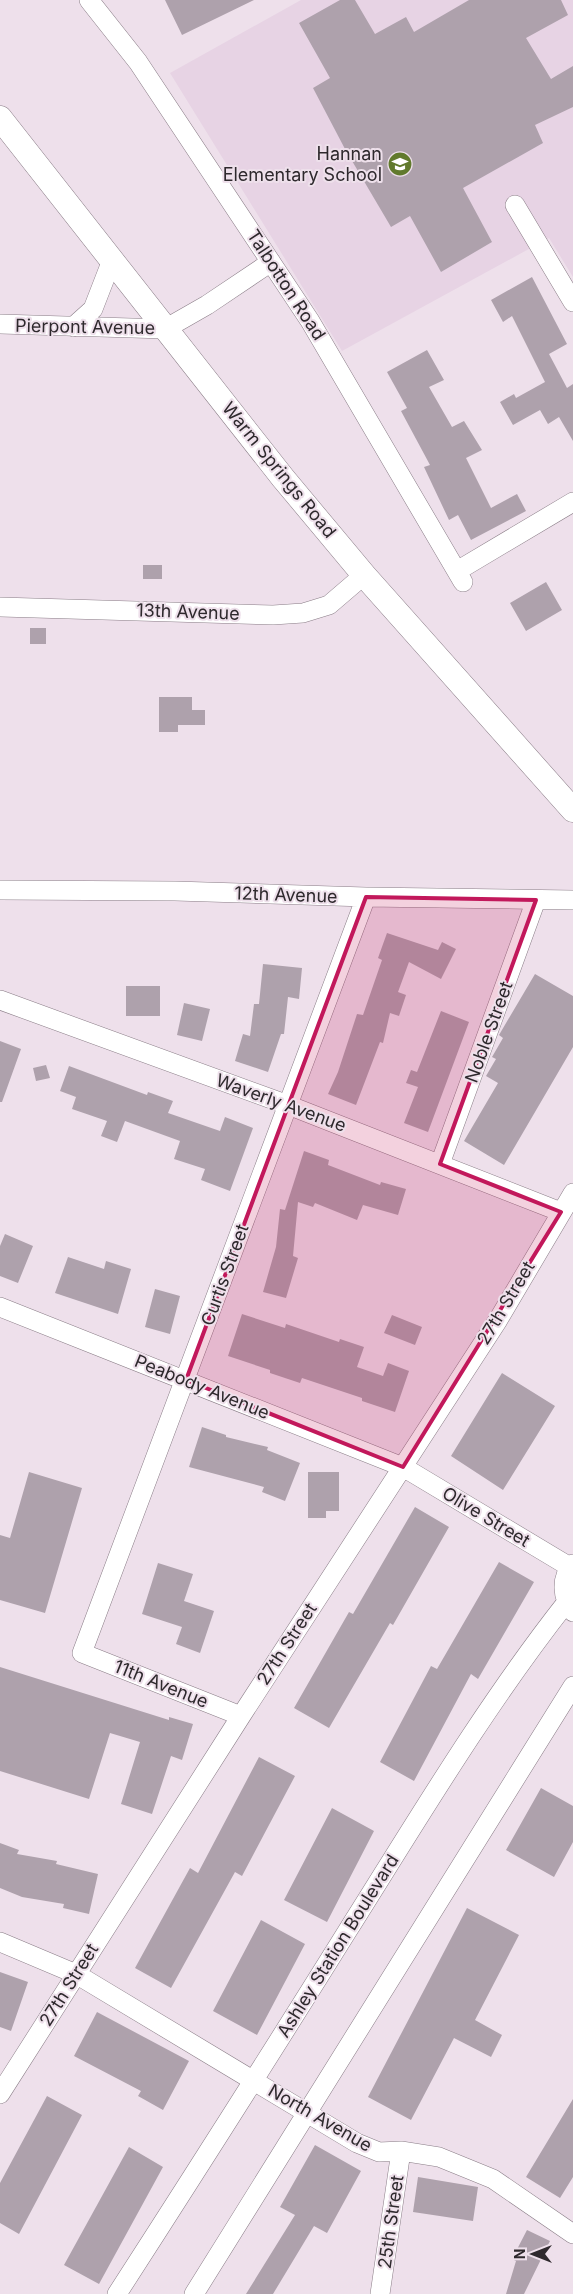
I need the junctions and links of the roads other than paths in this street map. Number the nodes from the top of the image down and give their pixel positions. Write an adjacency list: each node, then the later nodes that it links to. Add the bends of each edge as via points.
1 (89, 0): 5 (street, Talbotton Road, via 138,62)
2 (0, 118): 4 (main road, Warm Springs Road)
3 (516, 205): 6 (street)
4 (112, 260): 8 (street, via 93,309); 9 (main road, Warm Springs Road)
5 (271, 262): 9 (street, Pierpont Avenue, via 207,305); 10 (street, Talbotton Road, via 314,327 460,577)
6 (573, 302)
7 (0, 324): 8 (street, Pierpont Avenue)
8 (73, 327): 9 (street, Pierpont Avenue)
9 (165, 328): 11 (main road, Warm Springs Road)
10 (573, 502)
11 (364, 575): 12 (street, 13th Avenue, via 329,605 303,613 273,615); 13 (main road, Warm Springs Road)
12 (0, 607)
13 (573, 810)
14 (0, 890): 15 (street, 12th Avenue, via 175,891)
15 (366, 898): 16 (street, 12th Avenue); 19 (street, Curtis Street)
16 (536, 900): 17 (street, 12th Avenue); 20 (street, Noble Street)
17 (573, 900)
18 (0, 1000): 19 (street, Waverly Avenue)
19 (288, 1105): 20 (street, Waverly Avenue); 24 (street, Curtis Street)
20 (440, 1164): 22 (street, Waverly Avenue)
21 (573, 1193): 22 (street, 27th Street)
22 (561, 1212): 25 (street, 27th Street, via 498,1320)
23 (0, 1307): 24 (street, Peabody Avenue)
24 (186, 1380): 25 (street, Peabody Avenue); 28 (street, Curtis Street)
25 (403, 1467): 26 (street, Olive Street); 30 (street, 27th Street)
26 (571, 1565): 27 (street, Olive Street, via 564,1578 563,1591)
27 (570, 1608): 33 (street, Ashley Station Boulevard, via 511,1676)
28 (82, 1653): 30 (street, 11th Avenue)
29 (573, 1686): 35 (street)
30 (240, 1716): 32 (street, 27th Street)
31 (0, 1942): 32 (street, North Avenue)
32 (76, 1974): 33 (street, North Avenue); 34 (street, 27th Street)
33 (255, 2081): 35 (street, North Avenue); 38 (street, Ashley Station Boulevard)
34 (0, 2094)
35 (308, 2112): 36 (street, North Avenue, via 357,2143 379,2152); 39 (street)
36 (401, 2151): 37 (street, North Avenue, via 438,2157 493,2179); 40 (street, 25th Street)
37 (573, 2234)
38 (117, 2294)
39 (194, 2294)
40 (380, 2294)

